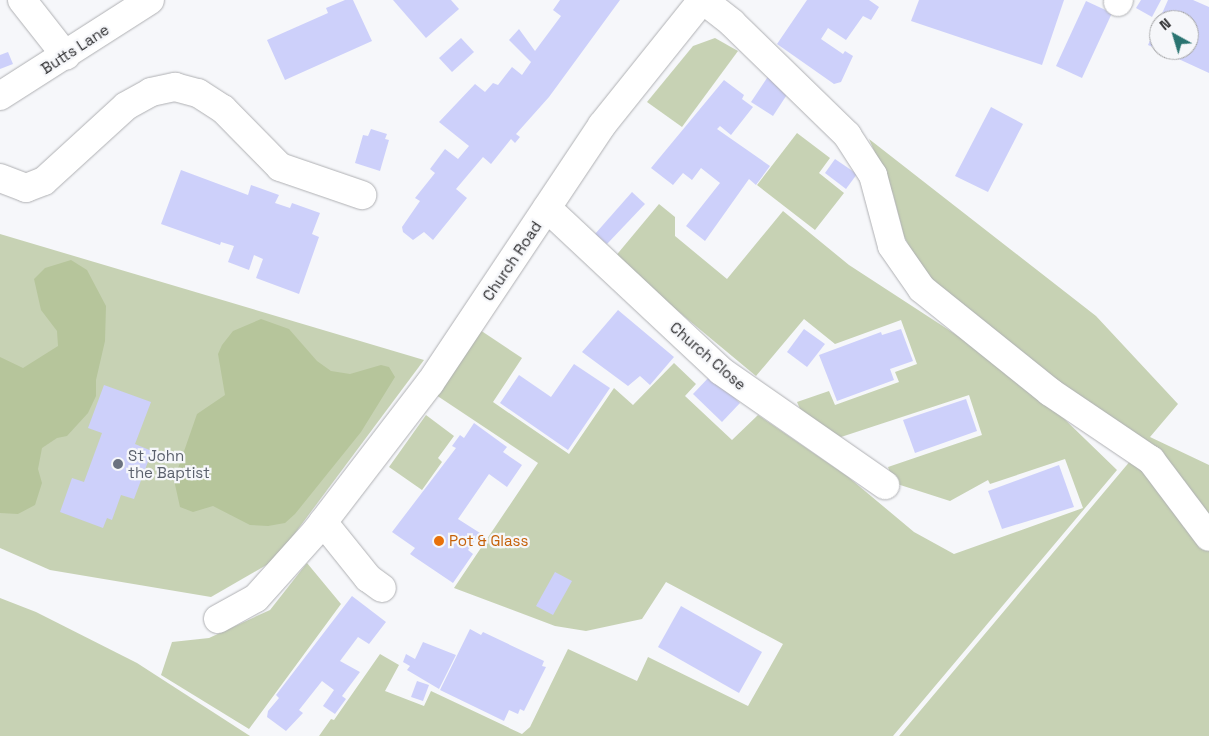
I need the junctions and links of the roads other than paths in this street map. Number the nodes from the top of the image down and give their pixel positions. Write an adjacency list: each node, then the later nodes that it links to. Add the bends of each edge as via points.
1 (22, 0): 4 (street)
2 (150, 0): 4 (street, Butts Lane)
3 (702, 0): 8 (street, Church Road, via 602,124); 11 (street, via 732,23 847,135 872,175 892,246 922,289 1035,380 1151,460)
4 (66, 56): 5 (street, Butts Lane)
5 (0, 96)
6 (0, 178): 7 (street, via 26,188 44,181 126,106 152,92 174,87 198,93 223,109 280,168)
7 (362, 195)
8 (546, 208): 9 (street, Church Close, via 721,371); 10 (street, Church Road, via 430,383)
9 (885, 485)
10 (323, 522): 12 (street, via 368,578); 13 (street, Church Road, via 256,598)
11 (1209, 537)
12 (382, 588)
13 (218, 619)

